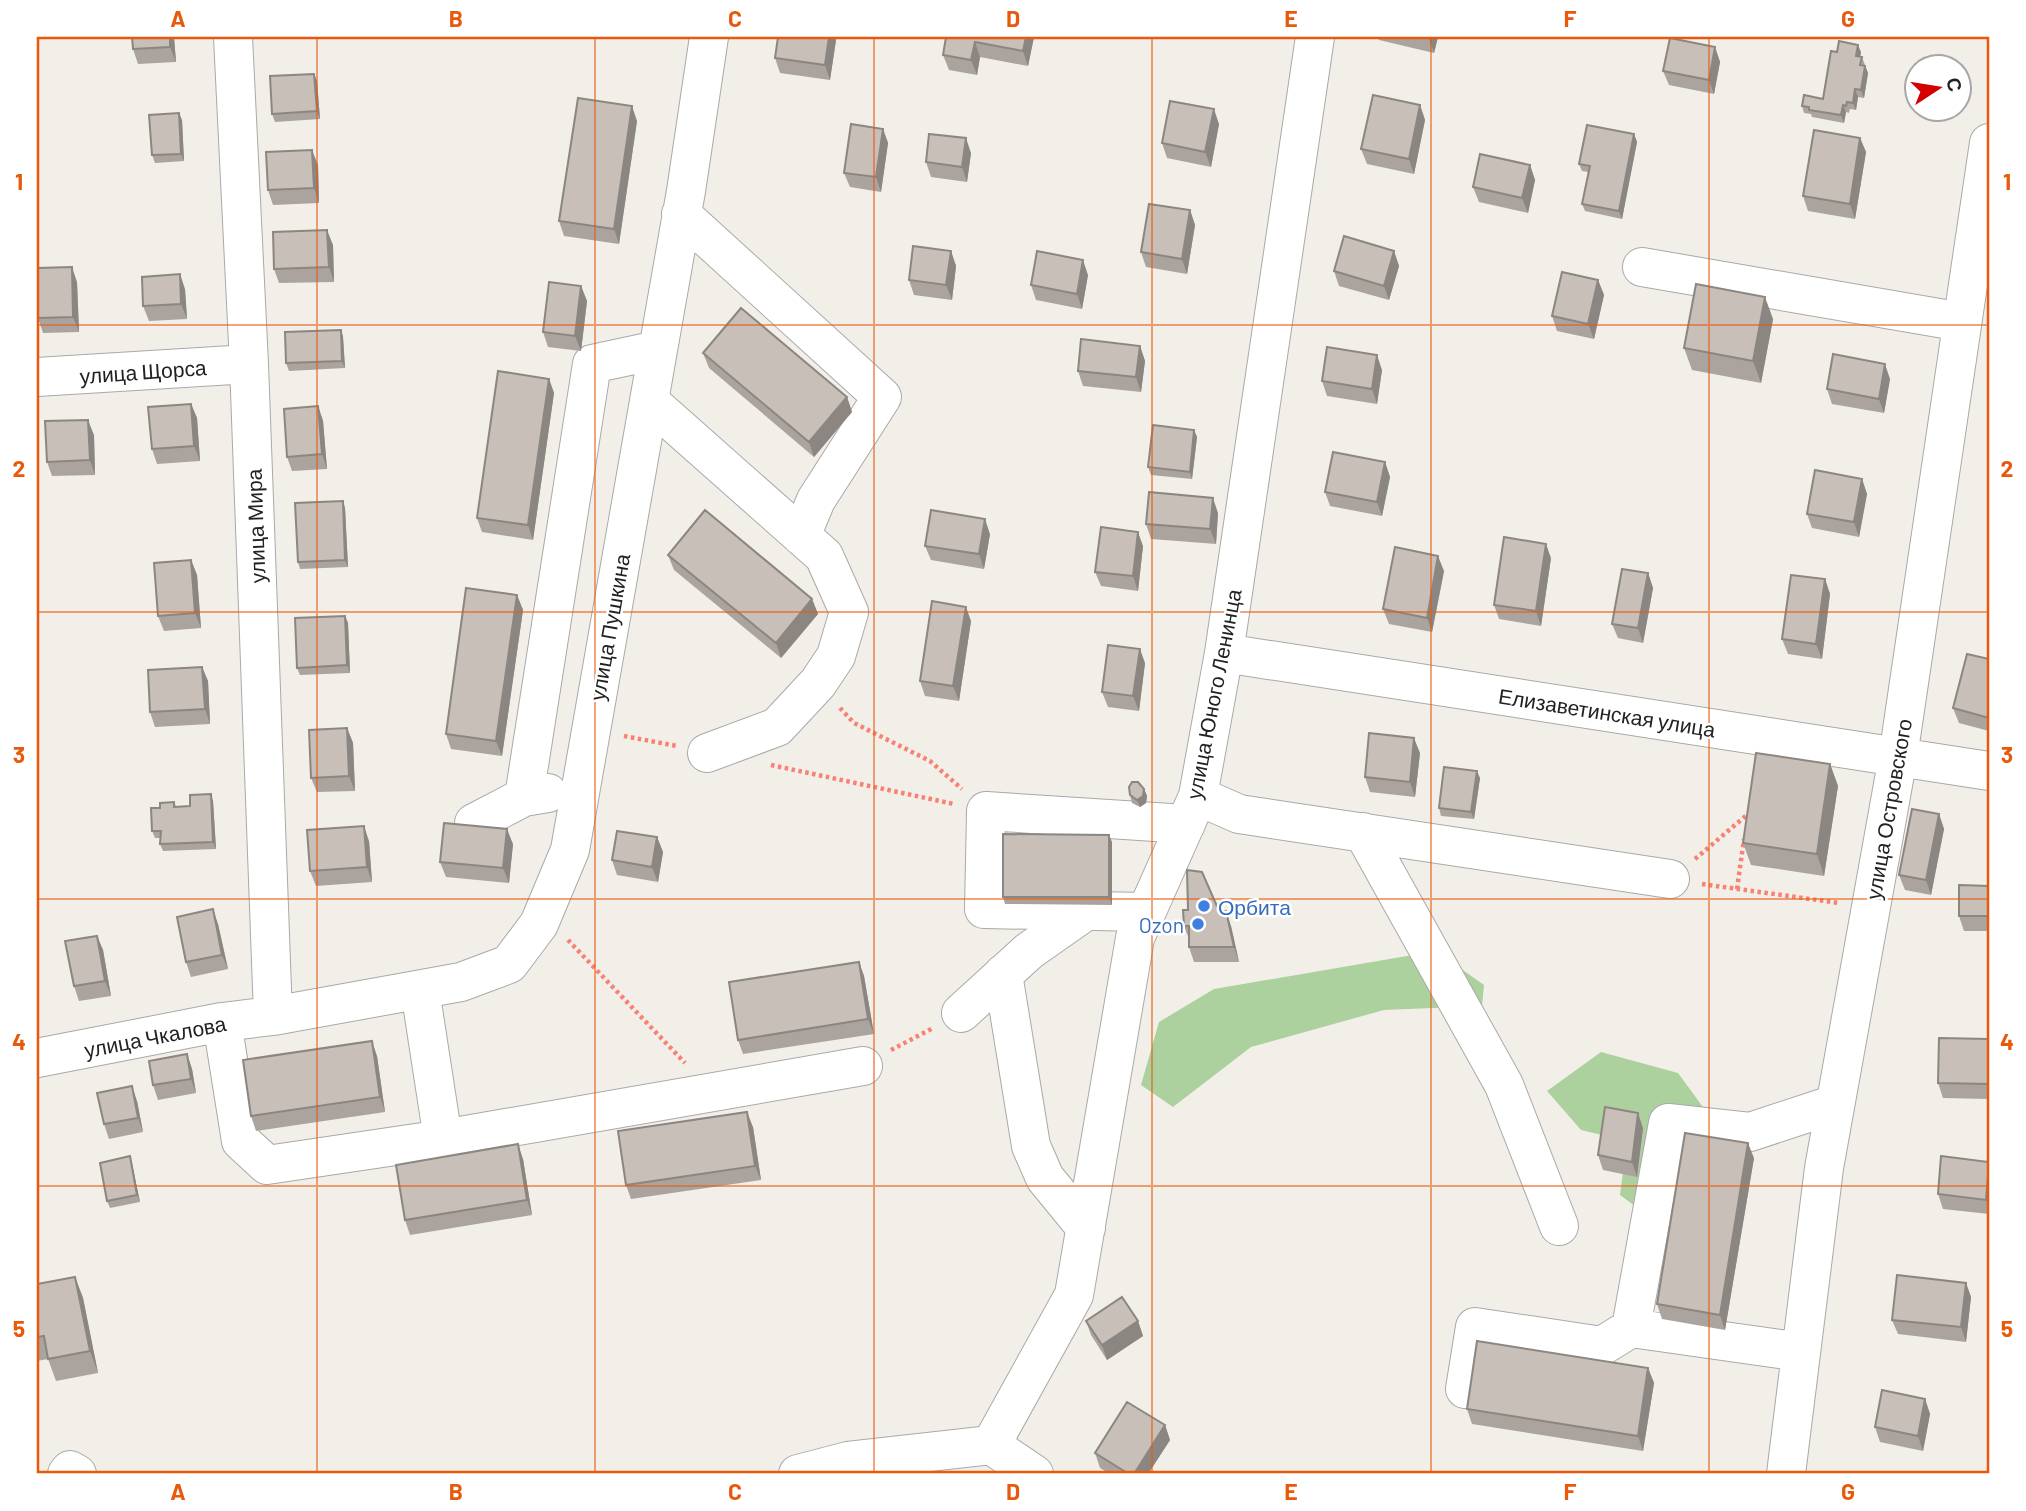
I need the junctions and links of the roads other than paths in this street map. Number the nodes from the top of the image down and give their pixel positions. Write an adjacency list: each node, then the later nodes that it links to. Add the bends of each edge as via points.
1 (233, 37): 9 (street, улица Мира)
2 (709, 37): 5 (street, улица Пушкина)
3 (1315, 37): 15 (street, улица Юного Ленинца)
4 (1989, 142): 7 (street, улица Островского)
5 (681, 214): 8 (street, улица Пушкина); 12 (street, via 882,397 816,500)
6 (1643, 267): 7 (street)
7 (1962, 322): 17 (street, улица Островского)
8 (657, 350): 11 (street, улица Пушкина); 13 (street, via 592,364)
9 (249, 364): 10 (street, улица Щорса); 30 (street, улица Мира)
10 (37, 377)
11 (649, 401): 12 (street); 14 (street, улица Пушкина)
12 (801, 536): 16 (street, via 824,556 849,612 836,656 777,727)
13 (564, 548): 14 (street); 20 (street)
14 (623, 550): 19 (street, улица Пушкина)
15 (1224, 653): 17 (street, Елизаветинская улица); 21 (street, улица Юного Ленинца)
16 (707, 752)
17 (1898, 757): 18 (street, Елизаветинская улица); 34 (street, улица Островского)
18 (1989, 771)
19 (581, 788): 20 (street); 28 (street, улица Пушкина, via 570,850 539,924 509,964 461,982)
20 (524, 797): 22 (street)
21 (1192, 810): 23 (street); 25 (street, via 986,811 984,909); 26 (street, улица Юного Ленинца)
22 (474, 822)
23 (1363, 832): 24 (street); 36 (street, via 1504,1085)
24 (1670, 879)
25 (1086, 911): 26 (street); 27 (street)
26 (1146, 912): 37 (street, улица Юного Ленинца, via 1135,938)
27 (1003, 974): 29 (street); 37 (street, via 1031,1146 1045,1178)
28 (420, 990): 30 (street, улица Пушкина); 35 (street)
29 (961, 1013)
30 (273, 1016): 31 (street, улица Чкалова)
31 (222, 1022): 32 (street, улица Чкалова); 35 (street, via 241,1141 267,1165)
32 (37, 1058)
33 (863, 1066): 35 (street)
34 (1836, 1104): 38 (street, via 1750,1132 1668,1123); 39 (street, улица Островского)
35 (443, 1139)
36 (1559, 1226)
37 (1086, 1228): 41 (street, улица Юного Ленинца, via 1074,1295)
38 (1631, 1328): 39 (street); 40 (street, via 1602,1346 1475,1327)
39 (1801, 1352): 44 (street, улица Островского)
40 (1465, 1389)
41 (990, 1445): 42 (street, via 848,1461); 43 (street)
42 (799, 1474)
43 (1034, 1474)
44 (1786, 1474)

